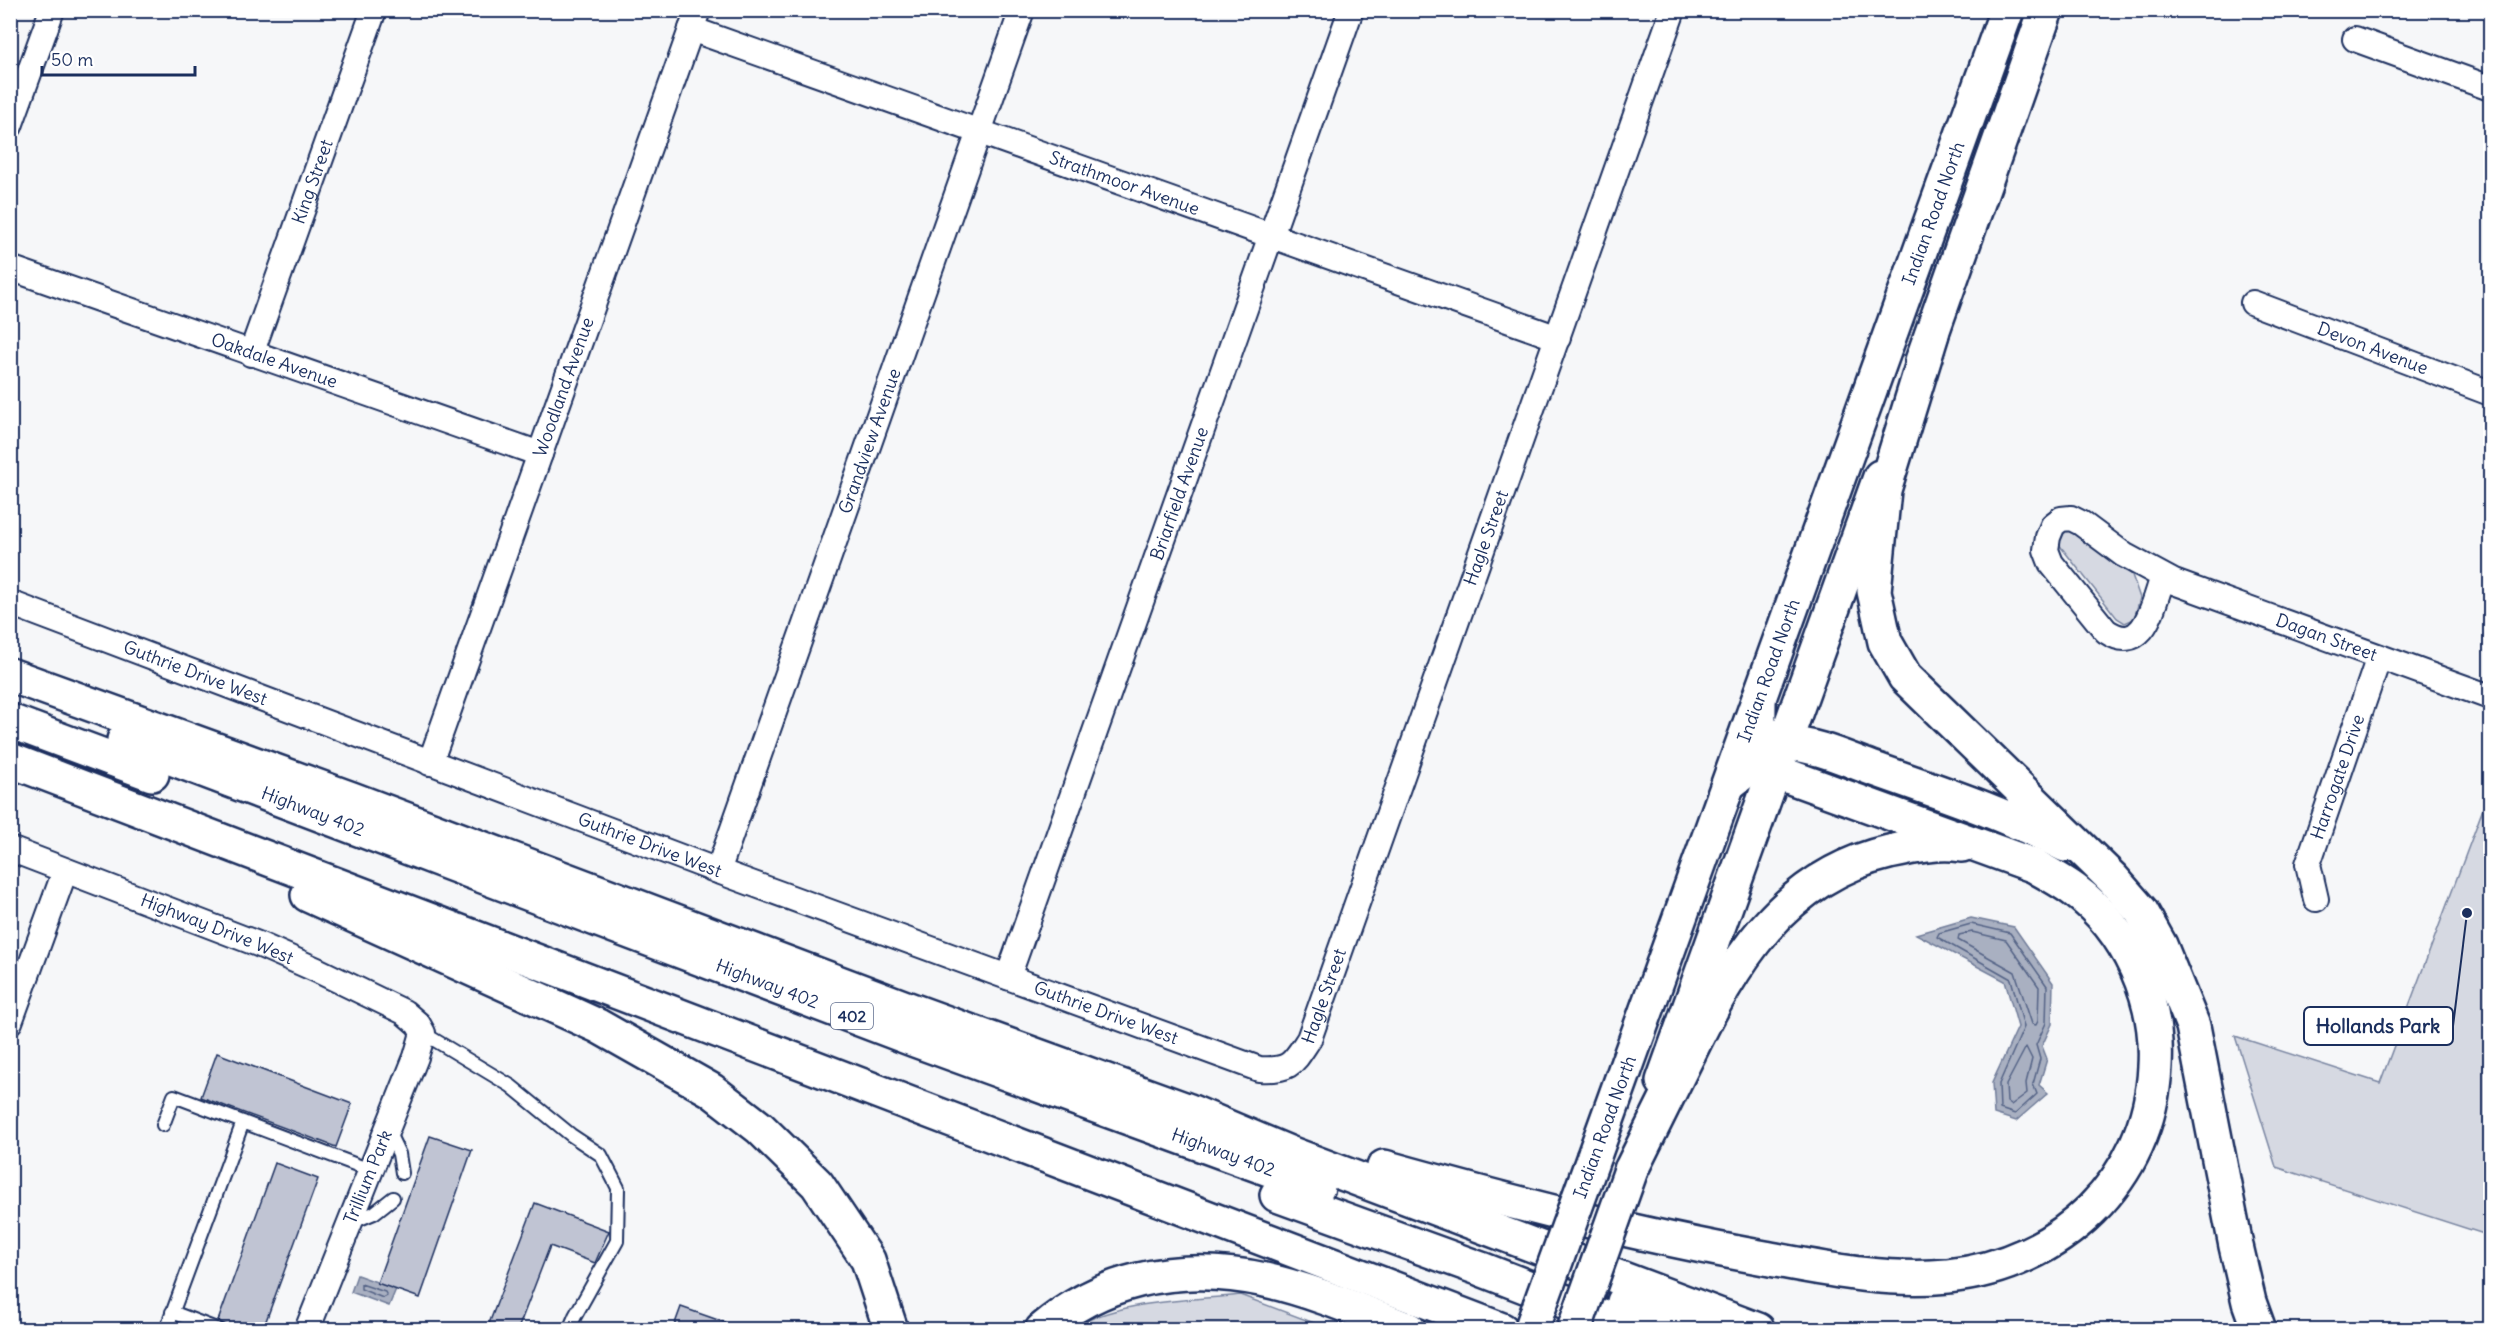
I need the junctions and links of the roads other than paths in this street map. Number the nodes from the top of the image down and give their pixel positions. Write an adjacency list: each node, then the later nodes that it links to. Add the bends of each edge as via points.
1 (52, 10): 11 (street)
2 (374, 10): 18 (street, King Street)
3 (1022, 10): 12 (street, Grandview Avenue)
4 (1351, 10): 13 (street, Briarfield Avenue)
5 (1673, 10): 17 (street, Hagle Street)
6 (2007, 10): 27 (main road, Indian Road North)
7 (2046, 10): 16 (main road, Indian Road North)
8 (694, 20): 12 (street, Strathmoor Avenue); 20 (street, Woodland Avenue)
9 (2355, 39): 10 (street)
10 (2490, 88)
11 (10, 126)
12 (978, 132): 13 (street, Strathmoor Avenue); 38 (street, Grandview Avenue)
13 (1271, 237): 17 (street, Strathmoor Avenue); 40 (street, Briarfield Avenue)
14 (10, 268): 18 (street, Oakdale Avenue)
15 (2253, 303): 19 (street, Devon Avenue)
16 (1932, 334): 29 (main road, Indian Road North); 36 (main road, via 1884,490 1874,591 1885,642 1905,677)
17 (1558, 338): 43 (street, Hagle Street, via 1309,1039)
18 (251, 354): 20 (street, Oakdale Avenue)
19 (2490, 393)
20 (540, 454): 31 (street, Woodland Avenue)
21 (2163, 577): 21 (street, Dagan Street, via 2145,625 2129,639 2116,638 2051,563 2046,550 2048,537 2053,525 2071,518); 23 (street, Dagan Street)
22 (10, 603): 31 (street, Guthrie Drive West)
23 (2379, 657): 26 (street, Dagan Street); 39 (street, Harrogate Drive, via 2308,864)
24 (10, 675): 44 (main road)
25 (10, 697): 65 (main road, Highway 402 / 402, via 915,1040)
26 (2490, 697)
27 (1759, 701): 29 (main road, via 1760,742); 33 (main road, Indian Road North)
28 (10, 720): 64 (main road, via 897,1057)
29 (1774, 758): 33 (main road); 35 (main road); 36 (main road, via 1796,745 1848,759 2028,825); 49 (main road, Indian Road North)
30 (10, 760): 61 (main road)
31 (430, 763): 38 (street, Guthrie Drive West)
32 (10, 777): 58 (main road, via 358,917 598,1026 711,1090 760,1128 817,1184 868,1260)
33 (1731, 782): 62 (main road, Indian Road North, bridge)
34 (10, 849): 37 (street, Highway Drive West)
35 (2015, 857): 44 (main road, via 2074,890 2108,922 2142,983 2156,1052 2145,1122 2136,1148 2115,1184 2066,1233 2025,1257 1950,1276 1888,1277 1842,1272 1702,1247 1446,1185); 49 (main road, via 1958,844 1904,849 1875,855 1838,871 1789,903 1742,956 1715,999)
36 (2096, 861): 67 (main road, via 2141,911 2160,945 2193,1026 2236,1246)
37 (64, 871): 41 (street); 42 (street, Highway Drive West, via 317,970 404,1012)
38 (718, 871): 40 (street, Guthrie Drive West)
39 (2316, 899)
40 (1008, 977): 43 (street, Guthrie Drive West, via 1259,1069 1273,1070)
41 (10, 1022)
42 (420, 1029): 47 (street, Trillium Park, via 416,1057); 57 (lane, via 511,1086 601,1155 606,1163 618,1188 617,1241)
43 (1293, 1064)
44 (1186, 1110): 66 (main road, via 1289,1153)
45 (243, 1122): 46 (lane, via 174,1096); 48 (lane); 53 (lane)
46 (163, 1125)
47 (387, 1129): 48 (street, Trillium Park); 50 (lane, via 399,1154)
48 (370, 1170): 52 (street, Trillium Park)
49 (1631, 1170): 63 (main road, Indian Road North, bridge)
50 (402, 1173)
51 (393, 1198): 52 (lane, via 375,1213)
52 (349, 1224): 56 (street, Trillium Park)
53 (172, 1312): 54 (lane); 55 (lane)
54 (166, 1329)
55 (219, 1329)
56 (308, 1329)
57 (569, 1329)
58 (891, 1329)
59 (1042, 1329): 60 (main road, via 1079,1302 1106,1290 1187,1272 1219,1272 1277,1282)
60 (1409, 1329)
61 (1502, 1329)
62 (1531, 1329)
63 (1574, 1329)
64 (1638, 1329)
65 (1696, 1329)
66 (1758, 1329)
67 (2259, 1329)

